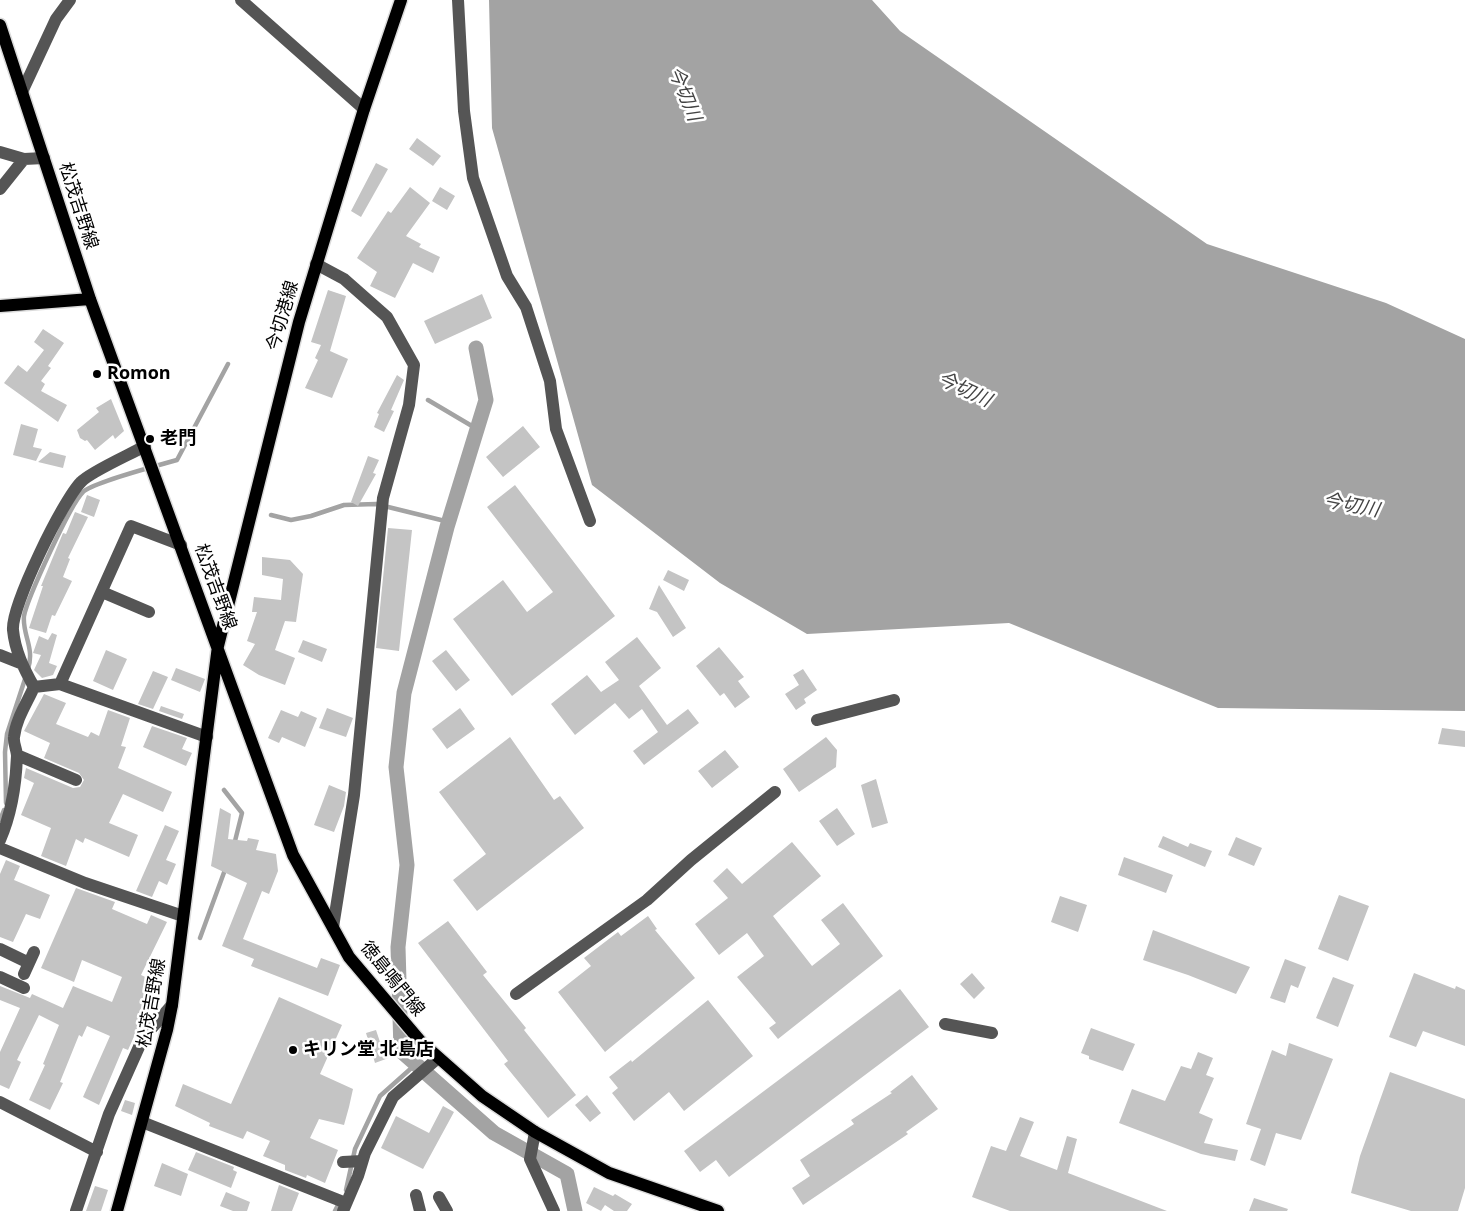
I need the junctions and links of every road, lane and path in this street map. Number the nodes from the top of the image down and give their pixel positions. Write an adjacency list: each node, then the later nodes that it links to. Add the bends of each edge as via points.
1 (70, 0): 6 (street, via 56,19)
2 (241, 0): 7 (street)
3 (401, 0): 7 (main road, 今切港線)
4 (458, 0): 16 (street, via 464,111 473,178 507,276 526,307 550,381 556,429)
5 (0, 25): 6 (main road, 松茂吉野線)
6 (22, 92): 9 (main road, 松茂吉野線)
7 (364, 109): 12 (main road, 今切港線)
8 (0, 152): 10 (street)
9 (44, 158): 10 (street); 13 (main road, 松茂吉野線)
10 (24, 159): 11 (street)
11 (0, 189)
12 (316, 264): 20 (main road, 今切港線); 34 (street, via 344,279 387,317 414,364 409,405 383,498 354,795)
13 (90, 299): 14 (main road); 15 (main road, 松茂吉野線)
14 (0, 306)
15 (145, 446): 17 (main road, 松茂吉野線); 22 (street, via 82,481 58,517 22,595 13,629)
16 (590, 521)
17 (181, 545): 18 (street, via 131,526); 20 (main road, 松茂吉野線)
18 (102, 592): 19 (street); 23 (street)
19 (148, 612)
20 (218, 646): 27 (main road, 松茂吉野線); 34 (main road, 徳島鳴門線, via 293,855)
21 (0, 656): 22 (street)
22 (20, 663): 24 (street)
23 (60, 684): 24 (street); 27 (street)
24 (34, 687): 28 (street, via 14,738)
25 (894, 700): 26 (street)
26 (816, 720)
27 (207, 737): 33 (main road, 松茂吉野線)
28 (17, 755): 29 (street); 31 (street, via 7,824)
29 (76, 780)
30 (775, 792): 39 (street, via 647,900)
31 (0, 840)
32 (0, 848): 33 (street, via 85,883)
33 (183, 916): 40 (main road, 松茂吉野線)
34 (333, 927): 43 (main road, 徳島鳴門線, via 350,956 408,1028)
35 (0, 949): 36 (street)
36 (29, 963)
37 (0, 977): 38 (street)
38 (24, 988)
39 (516, 994)
40 (172, 1005): 45 (main road, 松茂吉野線); 47 (street, via 143,1038 109,1114)
41 (945, 1024): 42 (street)
42 (992, 1034)
43 (438, 1058): 46 (main road, 徳島鳴門線, via 482,1096); 48 (street, via 394,1097)
44 (0, 1102): 47 (street)
45 (142, 1122): 52 (street, via 330,1197); 54 (main road, 松茂吉野線)
46 (535, 1132): 57 (street, via 530,1159); 58 (main road, 徳島鳴門線, via 609,1173)
47 (97, 1152): 53 (street)
48 (362, 1161): 49 (street); 52 (street)
49 (342, 1162)
50 (416, 1195): 55 (street)
51 (439, 1197): 56 (street)
52 (344, 1207)
53 (76, 1211)
54 (117, 1211)
55 (420, 1211)
56 (447, 1211)
57 (554, 1211)
58 (718, 1211)

